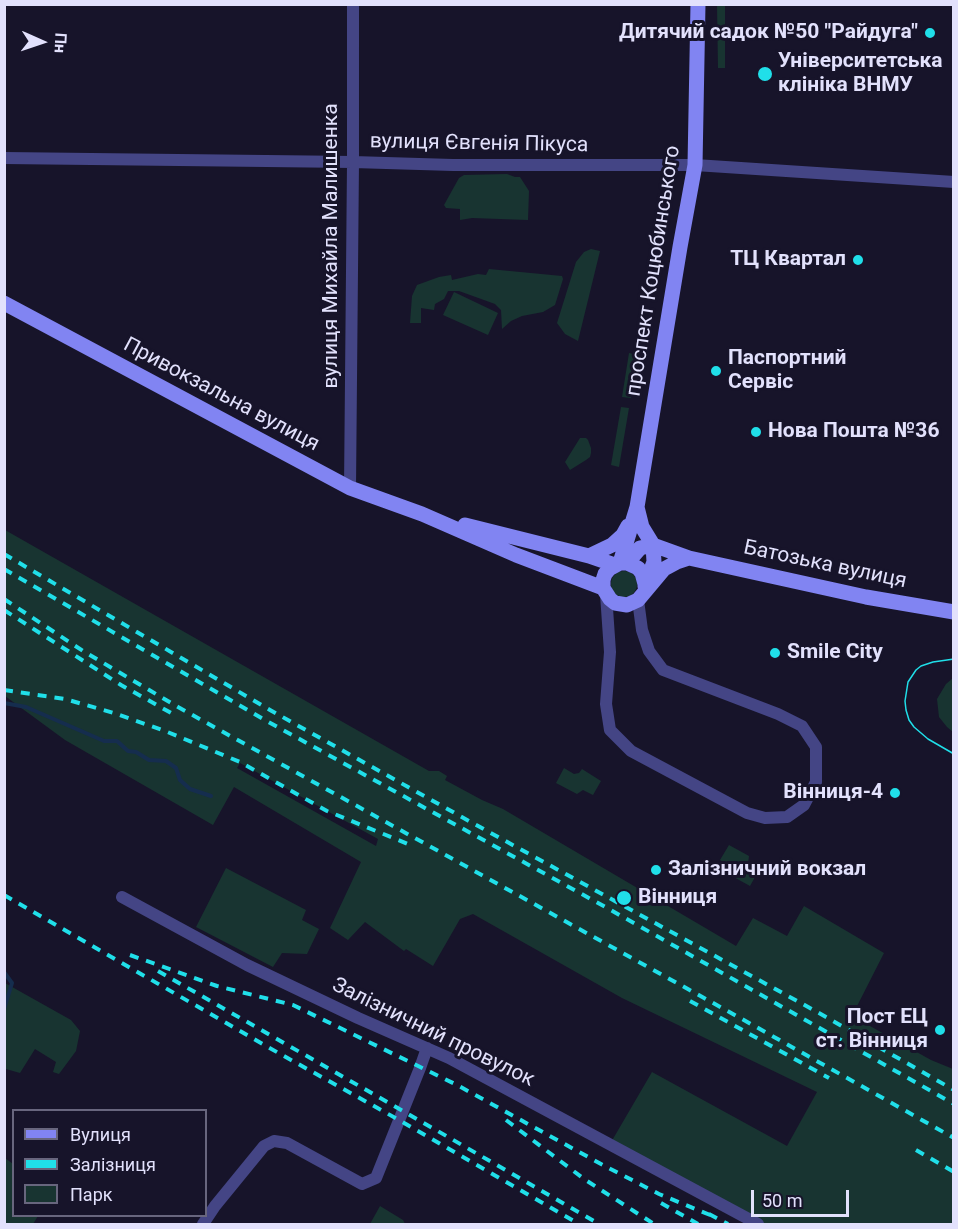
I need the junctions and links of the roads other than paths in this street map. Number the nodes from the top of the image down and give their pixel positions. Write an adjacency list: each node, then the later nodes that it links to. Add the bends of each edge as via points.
1 (352, 4): 4 (street, вулиця Михайла Малишенка)
2 (698, 4): 5 (main road, проспект Коцюбинського)
3 (4, 158): 4 (street, вулиця Євгенія Пікуса)
4 (353, 162): 5 (street, вулиця Євгенія Пікуса); 8 (street, вулиця Михайла Малишенка)
5 (695, 165): 6 (street, вулиця Євгенія Пікуса); 9 (main road, проспект Коцюбинського)
6 (954, 182)
7 (4, 303): 8 (main road, Привокзальна вулиця)
8 (350, 488): 10 (main road, Привокзальна вулиця)
9 (637, 507): 11 (main road, via 642,527); 12 (main road, via 623,535); 14 (main road)
10 (422, 514): 12 (main road); 15 (main road)
11 (653, 545): 13 (main road, Батозька вулиця); 14 (main road, via 640,548); 16 (main road, via 654,562)
12 (589, 556): 14 (main road)
13 (689, 558): 16 (main road, via 664,569); 17 (main road, Батозька вулиця)
14 (620, 564): 15 (main road, via 605,574); 16 (main road, via 638,568 644,579)
15 (605, 591): 16 (main road, via 621,605 627,605); 16 (street, via 610,652 606,704 610,730 631,751 747,813 765,819 787,817 804,805 816,782 816,747 802,726 663,670 642,630)
16 (642, 592)
17 (954, 612)
18 (122, 897): 19 (street, Залізничний провулок, via 247,965)
19 (427, 1048): 20 (street, via 376,1178 362,1184 287,1143 274,1141 264,1146); 21 (street, Залізничний провулок)
20 (203, 1224)
21 (758, 1224)

